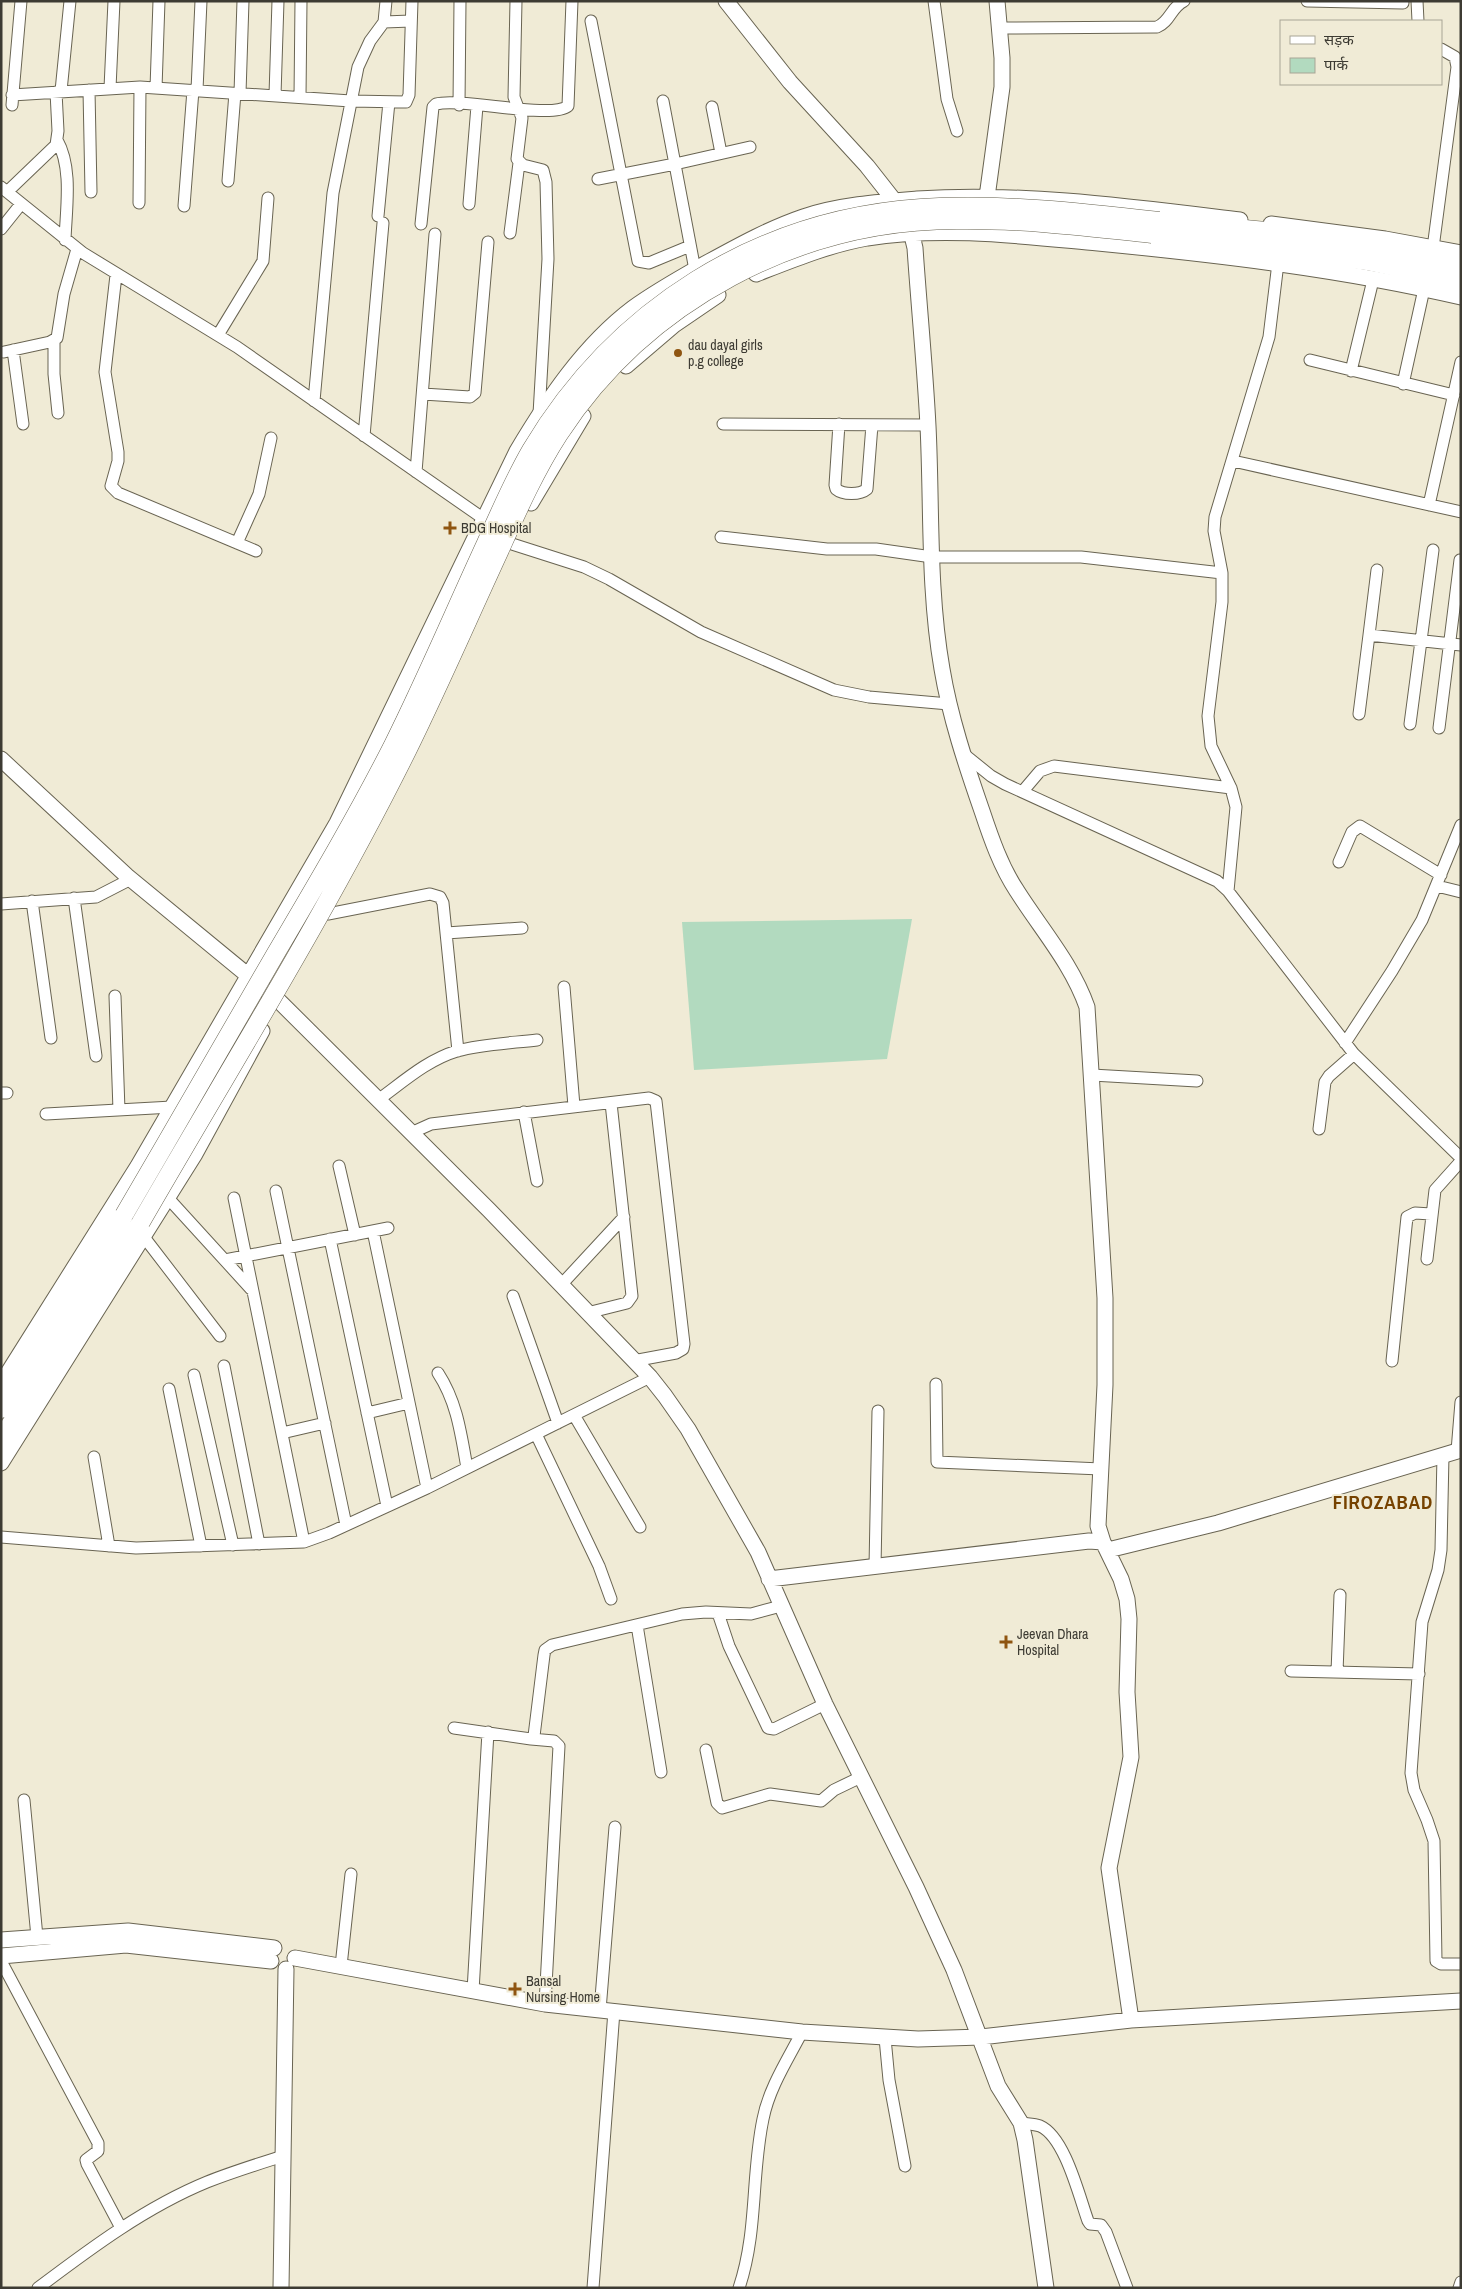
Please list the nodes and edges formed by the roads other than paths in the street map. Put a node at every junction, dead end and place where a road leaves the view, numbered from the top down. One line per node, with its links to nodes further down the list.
1 (21, 1): 33 (street)
2 (70, 1): 33 (street)
3 (114, 1): 29 (street)
4 (159, 1): 30 (street)
5 (201, 1): 32 (street)
6 (243, 1): 34 (street)
7 (278, 1): 35 (street)
8 (301, 1): 36 (street)
9 (386, 1): 25 (street)
10 (412, 1): 23 (street)
11 (460, 1): 40 (street)
12 (516, 1): 43 (street)
13 (572, 1): 43 (street)
14 (726, 1): 57 (main road)
15 (934, 1): 44 (street)
16 (997, 1): 26 (main road)
17 (1306, 1): 19 (street)
18 (1417, 1): 22 (street)
19 (1380, 2): 20 (street)
20 (1403, 2)
21 (1178, 3): 26 (street)
22 (1418, 20)
23 (411, 21): 25 (street); 39 (street)
24 (591, 21): 50 (street)
25 (384, 22): 37 (street)
26 (999, 28): 55 (main road)
27 (1442, 50): 71 (street)
28 (140, 87): 29 (street); 30 (street); 58 (street)
29 (110, 88): 31 (street)
30 (156, 88): 32 (street)
31 (89, 90): 33 (street); 54 (street)
32 (195, 90): 34 (street); 61 (street)
33 (58, 91): 45 (street)
34 (237, 93): 35 (street); 52 (street)
35 (276, 95): 36 (street)
36 (300, 97): 37 (street)
37 (351, 101): 39 (street); 90 (street)
38 (663, 101): 49 (street)
39 (389, 102): 98 (street)
40 (459, 105): 41 (street); 62 (street)
41 (477, 106): 43 (street); 60 (street)
42 (712, 107): 47 (street)
43 (519, 109): 48 (street)
44 (957, 132)
45 (57, 140): 53 (street); 68 (street)
46 (750, 147): 47 (street)
47 (721, 154): 49 (street)
48 (518, 163): 65 (street); 92 (street)
49 (675, 164): 50 (street); 70 (street)
50 (622, 174): 51 (street); 70 (street)
51 (598, 179)
52 (228, 181)
53 (4, 190): 59 (street)
54 (91, 192)
55 (987, 197): 57 (main road); 71 (main road)
56 (268, 198): 82 (street)
57 (893, 200): 67 (main road); 76 (main road)
58 (139, 203)
59 (21, 204): 64 (street); 68 (street)
60 (469, 204)
61 (184, 206)
62 (421, 224)
63 (1155, 228): 75 (main road); 79 (main road); 167 (main road, bridge); 191 (main road, bridge)
64 (1, 229)
65 (510, 232)
66 (435, 234): 88 (street)
67 (912, 234): 74 (main road); 97 (main road); 107 (main road)
68 (65, 240): 72 (street)
69 (488, 242): 88 (street)
70 (690, 246): 76 (street)
71 (1433, 248): 73 (main road)
72 (77, 249): 77 (street); 83 (street)
73 (1461, 253)
74 (1278, 263): 78 (main road); 100 (street)
75 (1461, 267)
76 (695, 270): 92 (main road)
77 (116, 275): 82 (street); 106 (street)
78 (1373, 280): 80 (main road); 86 (street)
79 (1461, 281)
80 (1424, 289): 81 (main road); 87 (street)
81 (1461, 297)
82 (218, 335): 90 (street)
83 (54, 341): 91 (street); 93 (street)
84 (1310, 360): 86 (street)
85 (1461, 362): 89 (street)
86 (1351, 371): 87 (street)
87 (1403, 384): 89 (street)
88 (423, 394): 101 (street)
89 (1454, 396): 102 (street)
90 (314, 401): 98 (street)
91 (58, 413)
92 (539, 414): 104 (main road)
93 (23, 424)
94 (723, 424): 95 (street)
95 (839, 424): 96 (street); 96 (street)
96 (872, 425): 97 (street)
97 (928, 425): 110 (main road)
98 (364, 436): 101 (street)
99 (271, 438): 106 (street)
100 (1233, 461): 102 (street); 113 (street)
101 (416, 472): 104 (street)
102 (1429, 505): 103 (street)
103 (1461, 512)
104 (484, 519): 137 (main road)
105 (721, 537): 110 (street)
106 (237, 543): 109 (street)
107 (512, 544): 117 (street); 134 (main road)
108 (1433, 550): 115 (street)
109 (256, 551)
110 (932, 557): 113 (street); 117 (main road)
111 (1460, 560): 116 (street)
112 (1377, 570): 114 (street)
113 (1222, 573): 123 (street)
114 (1369, 635): 115 (street); 118 (street)
115 (1420, 640): 116 (street); 119 (street)
116 (1455, 645): 120 (street)
117 (950, 704): 121 (main road)
118 (1359, 714)
119 (1410, 724)
120 (1439, 728)
121 (965, 755): 124 (street); 147 (main road)
122 (1, 759): 127 (main road)
123 (1231, 788): 124 (street); 129 (street)
124 (1023, 791): 129 (street)
125 (1461, 825): 128 (street)
126 (1339, 862): 128 (street)
127 (132, 879): 131 (street); 137 (main road)
128 (1439, 881): 130 (street); 143 (street)
129 (1228, 891): 143 (street)
130 (1461, 892)
131 (74, 898): 132 (street); 146 (street)
132 (32, 901): 133 (street); 141 (street)
133 (1, 904)
134 (328, 914): 136 (street); 140 (main road)
135 (522, 928): 136 (street)
136 (446, 933): 144 (street)
137 (248, 976): 140 (main road); 152 (main road)
138 (564, 987): 151 (street)
139 (115, 996): 153 (street)
140 (279, 1001): 149 (main road); 162 (main road)
141 (51, 1038)
142 (537, 1040): 144 (street)
143 (1345, 1043): 145 (street)
144 (458, 1051): 149 (street)
145 (1354, 1054): 156 (street); 158 (street)
146 (96, 1056)
147 (1092, 1075): 148 (street); 204 (main road)
148 (1197, 1082)
149 (378, 1100): 157 (main road)
150 (611, 1103): 151 (street); 165 (street); 180 (street)
151 (574, 1106): 154 (street)
152 (172, 1107): 153 (street); 186 (main road)
153 (119, 1110): 155 (street)
154 (524, 1112): 157 (street); 160 (street)
155 (46, 1114)
156 (1319, 1130)
157 (411, 1133): 175 (main road)
158 (1461, 1160): 164 (street)
159 (339, 1166): 169 (street)
160 (537, 1181)
161 (276, 1191): 171 (street)
162 (168, 1198): 167 (main road); 174 (street)
163 (234, 1198): 172 (street)
164 (1431, 1214): 173 (street); 181 (street)
165 (624, 1217): 175 (street); 178 (street)
166 (388, 1228): 168 (street)
167 (142, 1230): 179 (street); 199 (main road); 202 (main road)
168 (373, 1231): 169 (street); 190 (street)
169 (355, 1234): 170 (street)
170 (330, 1240): 171 (street); 193 (street)
171 (288, 1248): 172 (street); 195 (street)
172 (244, 1257): 174 (street); 176 (street)
173 (1427, 1258)
174 (225, 1260): 176 (street)
175 (560, 1285): 178 (main road)
176 (251, 1290): 197 (street)
177 (513, 1296): 196 (street)
178 (587, 1312): 180 (main road)
179 (220, 1336)
180 (633, 1361): 185 (main road)
181 (1392, 1361)
182 (224, 1366): 211 (street)
183 (438, 1373): 203 (street)
184 (194, 1374): 212 (street)
185 (650, 1377): 194 (street); 217 (main road)
186 (1, 1384)
187 (936, 1384): 204 (street)
188 (169, 1389): 214 (street)
189 (1461, 1402): 200 (street)
190 (409, 1403): 193 (street); 205 (street)
191 (1, 1409)
192 (878, 1411): 216 (street)
193 (367, 1413): 206 (street)
194 (574, 1415): 196 (street); 208 (street)
195 (325, 1423): 197 (street); 207 (street)
196 (558, 1423): 198 (street)
197 (282, 1434): 210 (street)
198 (536, 1434): 203 (street); 219 (street)
199 (1, 1439)
200 (1454, 1452): 215 (main road); 225 (street)
201 (94, 1457): 213 (street)
202 (1, 1463)
203 (467, 1468): 205 (street)
204 (1101, 1469): 215 (main road)
205 (427, 1488): 206 (street)
206 (388, 1506): 207 (street)
207 (346, 1525): 210 (street)
208 (640, 1528)
209 (1, 1537): 213 (street)
210 (304, 1542): 211 (street)
211 (259, 1544): 212 (street)
212 (233, 1545): 214 (street)
213 (110, 1546): 214 (street)
214 (201, 1546)
215 (1106, 1546): 216 (main road); 248 (main road)
216 (875, 1567): 217 (main road)
217 (769, 1580): 220 (main road)
218 (1340, 1595): 224 (street)
219 (611, 1599)
220 (781, 1606): 221 (street); 226 (main road)
221 (718, 1612): 222 (street); 226 (street)
222 (637, 1625): 229 (street); 231 (street)
223 (1291, 1671): 224 (street)
224 (1337, 1672): 225 (street)
225 (1418, 1674): 242 (street)
226 (825, 1704): 232 (main road)
227 (454, 1728): 228 (street)
228 (488, 1732): 229 (street); 244 (street)
229 (530, 1739): 246 (street)
230 (706, 1750): 232 (street)
231 (661, 1772)
232 (861, 1777): 250 (main road)
233 (24, 1800): 236 (street)
234 (615, 1827): 247 (street)
235 (351, 1874): 243 (street)
236 (37, 1937): 237 (main road); 238 (main road)
237 (1, 1940)
238 (273, 1955): 239 (main road); 241 (main road); 241 (main road)
239 (1, 1956)
240 (1, 1961): 255 (street)
241 (290, 1964): 243 (main road); 253 (main road)
242 (1461, 1964)
243 (341, 1966): 244 (main road)
244 (473, 1991): 246 (main road)
245 (1461, 2001): 248 (main road)
246 (545, 2004): 247 (main road)
247 (607, 2011): 249 (main road); 259 (street)
248 (1132, 2020): 250 (main road)
249 (802, 2032): 251 (main road); 260 (street)
250 (981, 2037): 251 (main road); 252 (main road)
251 (885, 2038): 254 (street)
252 (1021, 2123): 261 (main road); 262 (street)
253 (283, 2156): 255 (street); 258 (main road)
254 (905, 2166)
255 (121, 2228): 257 (street)
256 (1461, 2282): 263 (street)
257 (38, 2288)
258 (281, 2288)
259 (593, 2288)
260 (739, 2288)
261 (1046, 2288)
262 (1127, 2288)
263 (1459, 2288)

